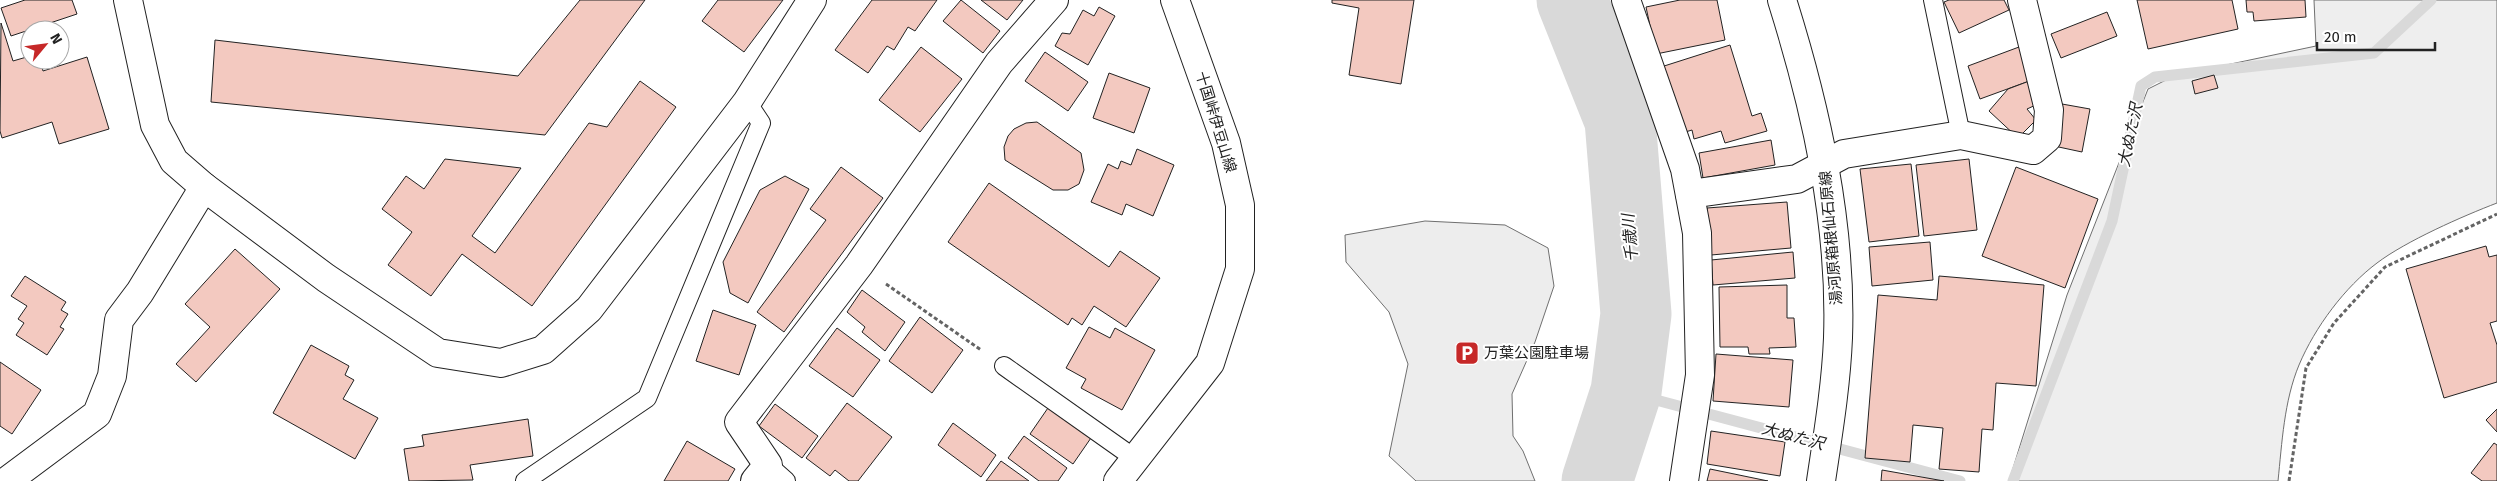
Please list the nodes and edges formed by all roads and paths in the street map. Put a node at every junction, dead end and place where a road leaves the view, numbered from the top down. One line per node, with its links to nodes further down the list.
1 (128, 0): 12 (street)
2 (812, 0): 9 (street)
3 (1054, 0): 15 (street)
4 (1176, 0): 17 (street, 十国峠伊豆山線)
5 (1626, 0): 13 (street)
6 (1782, 0): 11 (street, 湯河原箱根仙石原線)
7 (1932, 0): 10 (lane)
8 (2022, 0): 10 (street)
9 (746, 102): 12 (street); 20 (lane)
10 (1961, 135): 11 (street)
11 (1824, 166): 13 (street); 23 (street, 湯河原箱根仙石原線)
12 (204, 187): 19 (street)
13 (1690, 194): 22 (street)
14 (2497, 214): 24 (path)
15 (859, 264): 16 (path); 18 (street)
16 (1004, 366): 17 (lane)
17 (1137, 460): 21 (street, 十国峠伊豆山線)
18 (770, 476)
19 (7, 481)
20 (525, 481)
21 (1118, 481)
22 (1684, 481)
23 (1821, 481)
24 (2289, 481)

